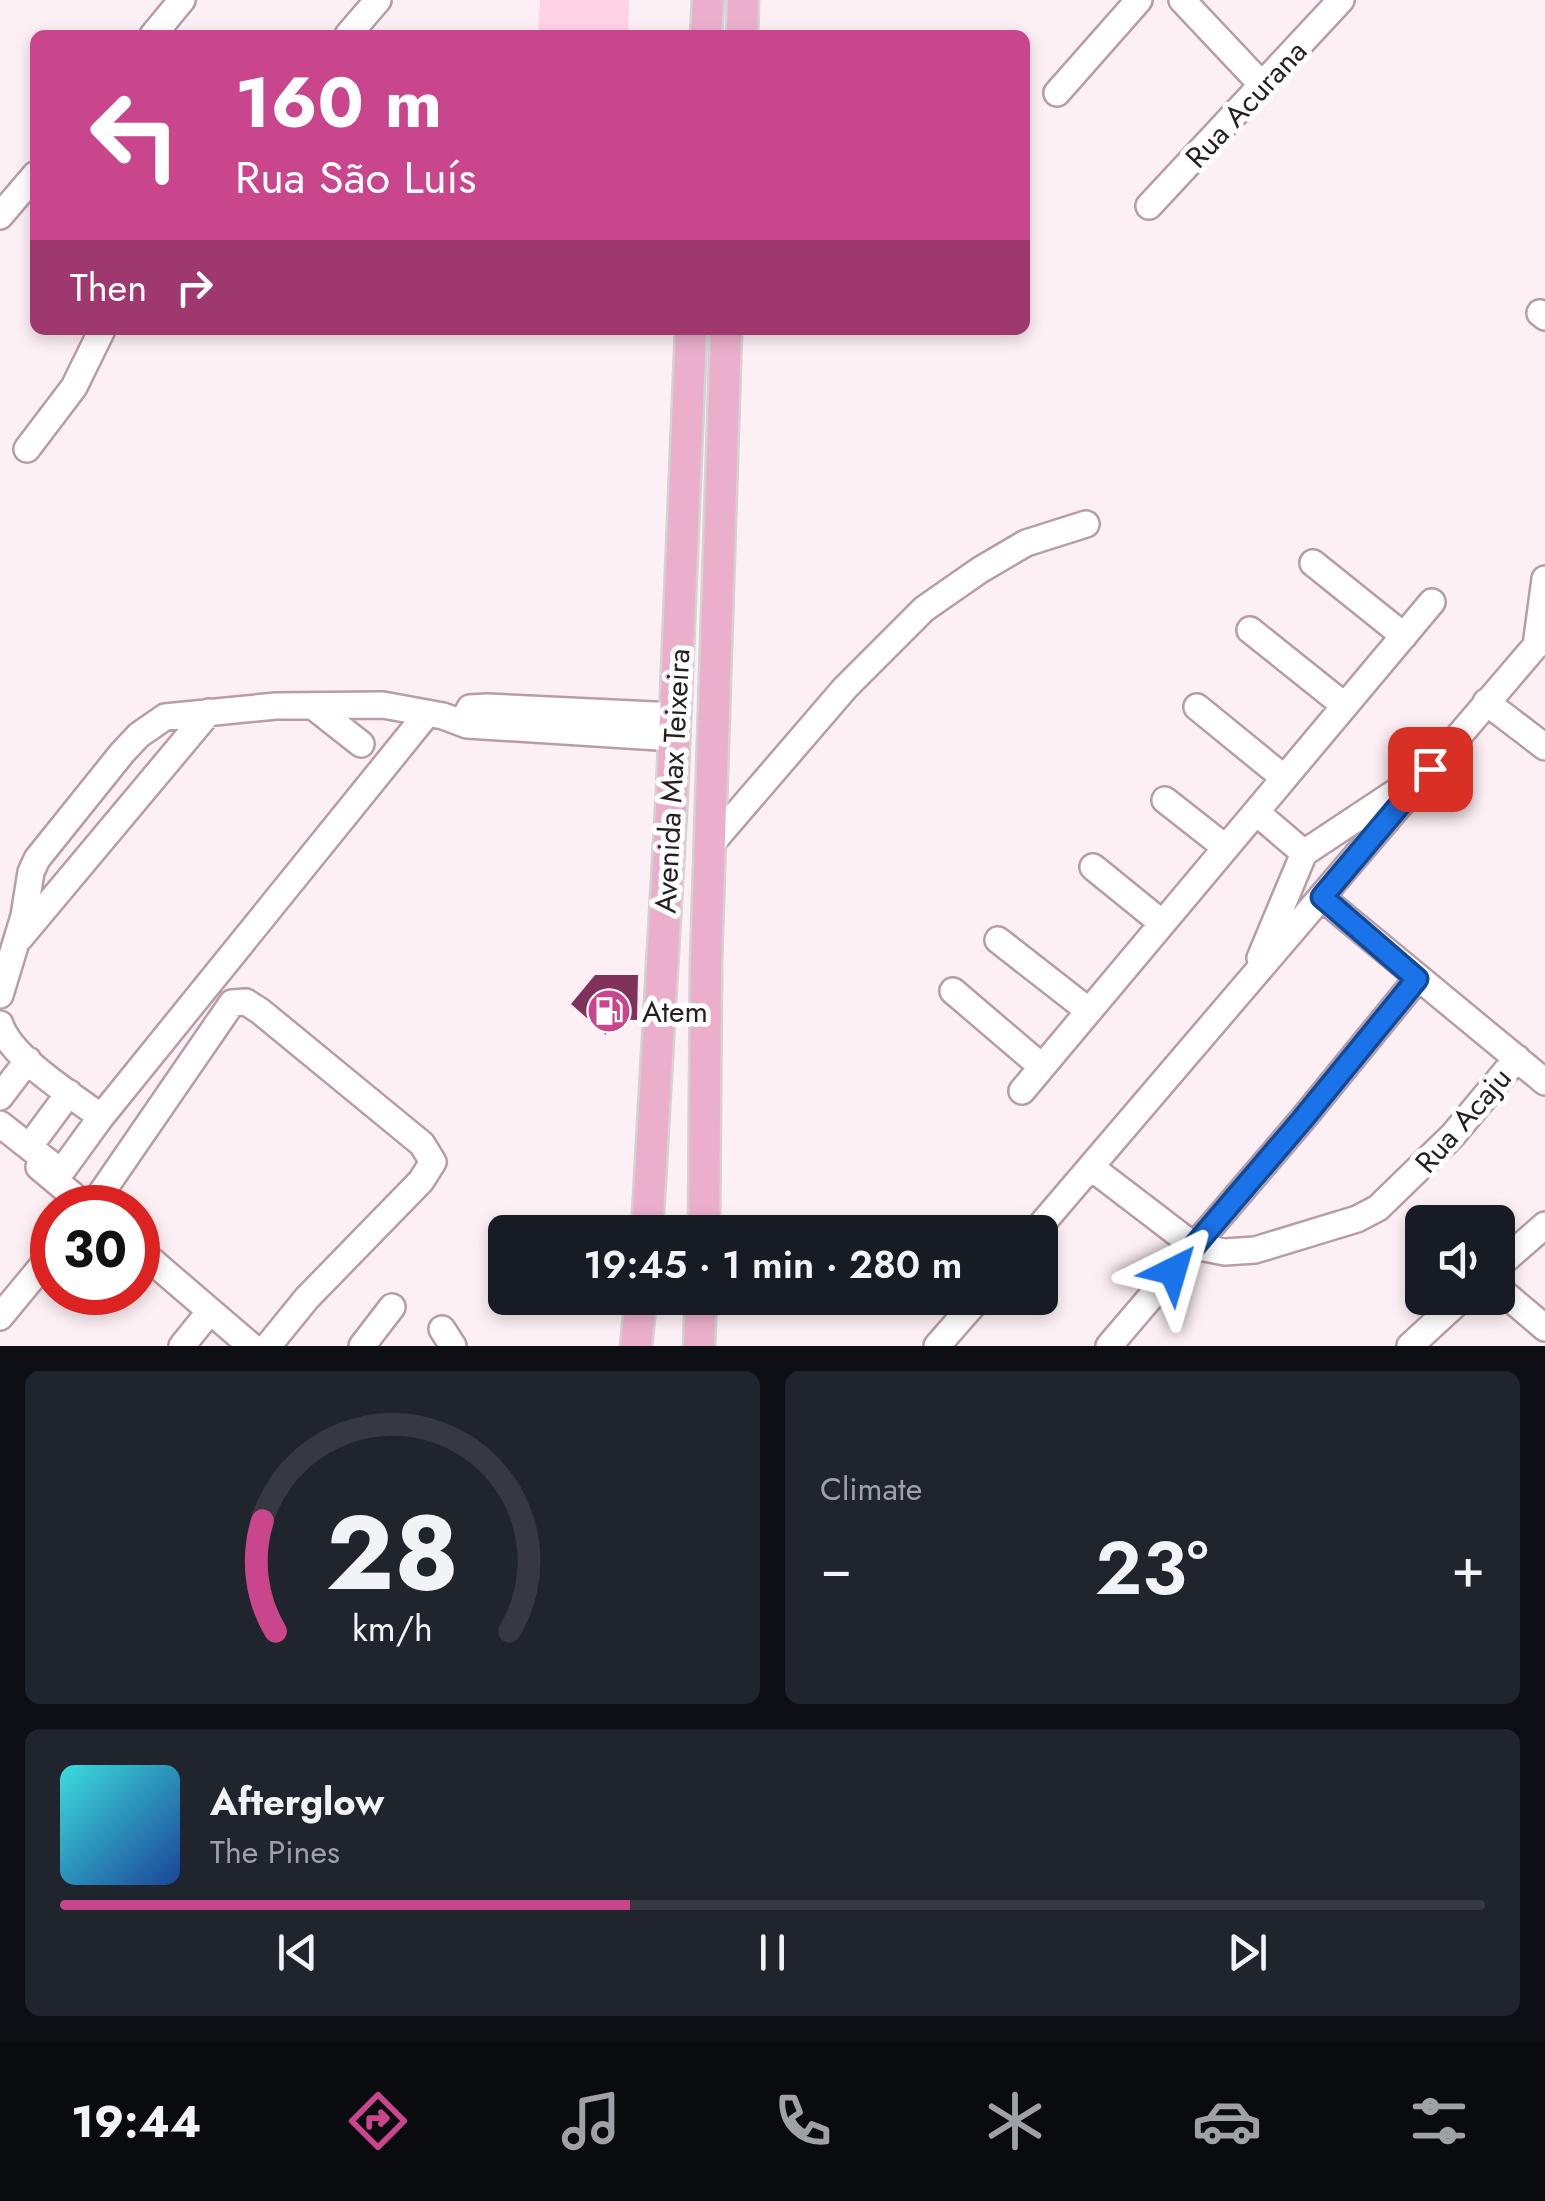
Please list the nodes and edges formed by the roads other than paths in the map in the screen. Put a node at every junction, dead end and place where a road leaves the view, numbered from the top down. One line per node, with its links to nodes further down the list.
1 (182, 0): 8 (street)
2 (378, 0): 9 (street)
3 (708, 0): 10 (main road)
4 (744, 0): 11 (main road)
5 (1139, 0): 13 (street)
6 (1182, 0): 12 (street)
7 (1341, 0): 12 (street, Rua Acurana)
8 (156, 30)
9 (352, 30)
10 (706, 30)
11 (742, 30)
12 (1263, 86): 15 (street, Rua Acurana)
13 (1058, 93)
14 (30, 181): 16 (street)
15 (1149, 206)
16 (0, 216)
17 (100, 335): 20 (street)
18 (691, 335): 34 (main road, Avenida Max Teixeira)
19 (726, 335): 41 (main road, Avenida Max Teixeira)
20 (26, 449)
21 (1086, 524): 41 (street)
22 (1313, 563): 26 (street)
23 (1545, 579): 27 (street)
24 (1432, 602): 26 (street)
25 (1250, 630): 29 (street)
26 (1404, 636): 29 (street)
27 (1540, 641): 28 (street)
28 (1486, 702): 36 (street); 37 (street)
29 (1344, 706): 38 (street)
30 (314, 707): 32 (street); 33 (street); 35 (street)
31 (1197, 707): 38 (street)
32 (209, 712): 48 (street); 48 (street)
33 (452, 716): 34 (street); 62 (street)
34 (675, 727): 69 (main road, Avenida Max Teixeira)
35 (361, 744)
36 (1545, 747)
37 (1430, 769): 43 (street); 45 (street)
38 (1284, 778): 40 (street)
39 (1165, 800): 42 (street)
40 (1256, 812): 42 (street); 43 (street)
41 (710, 846): 70 (main road, Avenida Max Teixeira)
42 (1226, 848): 46 (street)
43 (1304, 852): 50 (street)
44 (1093, 867): 46 (street)
45 (1322, 897): 49 (street); 50 (street)
46 (1162, 923): 53 (street)
47 (998, 940): 53 (street)
48 (17, 942): 52 (street)
49 (1417, 979): 55 (street); 73 (street)
50 (1251, 980): 66 (street)
51 (954, 992): 57 (street)
52 (0, 996)
53 (1089, 1011): 57 (street)
54 (0, 1024): 56 (street)
55 (1518, 1058): 58 (street); 73 (street, Rua Acaju)
56 (28, 1060): 60 (street); 61 (street)
57 (1042, 1067): 59 (street)
58 (1545, 1082)
59 (1022, 1091)
60 (69, 1093): 62 (street); 65 (street)
61 (0, 1097)
62 (100, 1117): 65 (street)
63 (0, 1124): 65 (street)
64 (0, 1136): 67 (street)
65 (28, 1147)
66 (1092, 1168): 71 (street); 73 (street)
67 (61, 1185)
68 (105, 1185): 88 (street)
69 (648, 1215)
70 (704, 1215)
71 (1050, 1215)
72 (1545, 1225): 74 (street)
73 (1194, 1246): 93 (street)
74 (1515, 1251)
75 (160, 1268): 79 (street)
76 (30, 1280): 84 (street)
77 (1515, 1302): 85 (street)
78 (392, 1307): 89 (street)
79 (210, 1311): 86 (street); 87 (street)
80 (639, 1315): 90 (main road)
81 (700, 1315): 91 (main road)
82 (964, 1315): 92 (street)
83 (1444, 1315): 94 (street)
84 (0, 1316)
85 (1545, 1328)
86 (182, 1346)
87 (251, 1346)
88 (268, 1346)
89 (362, 1346)
90 (636, 1346)
91 (699, 1346)
92 (937, 1346)
93 (1110, 1346)
94 (1410, 1346)

